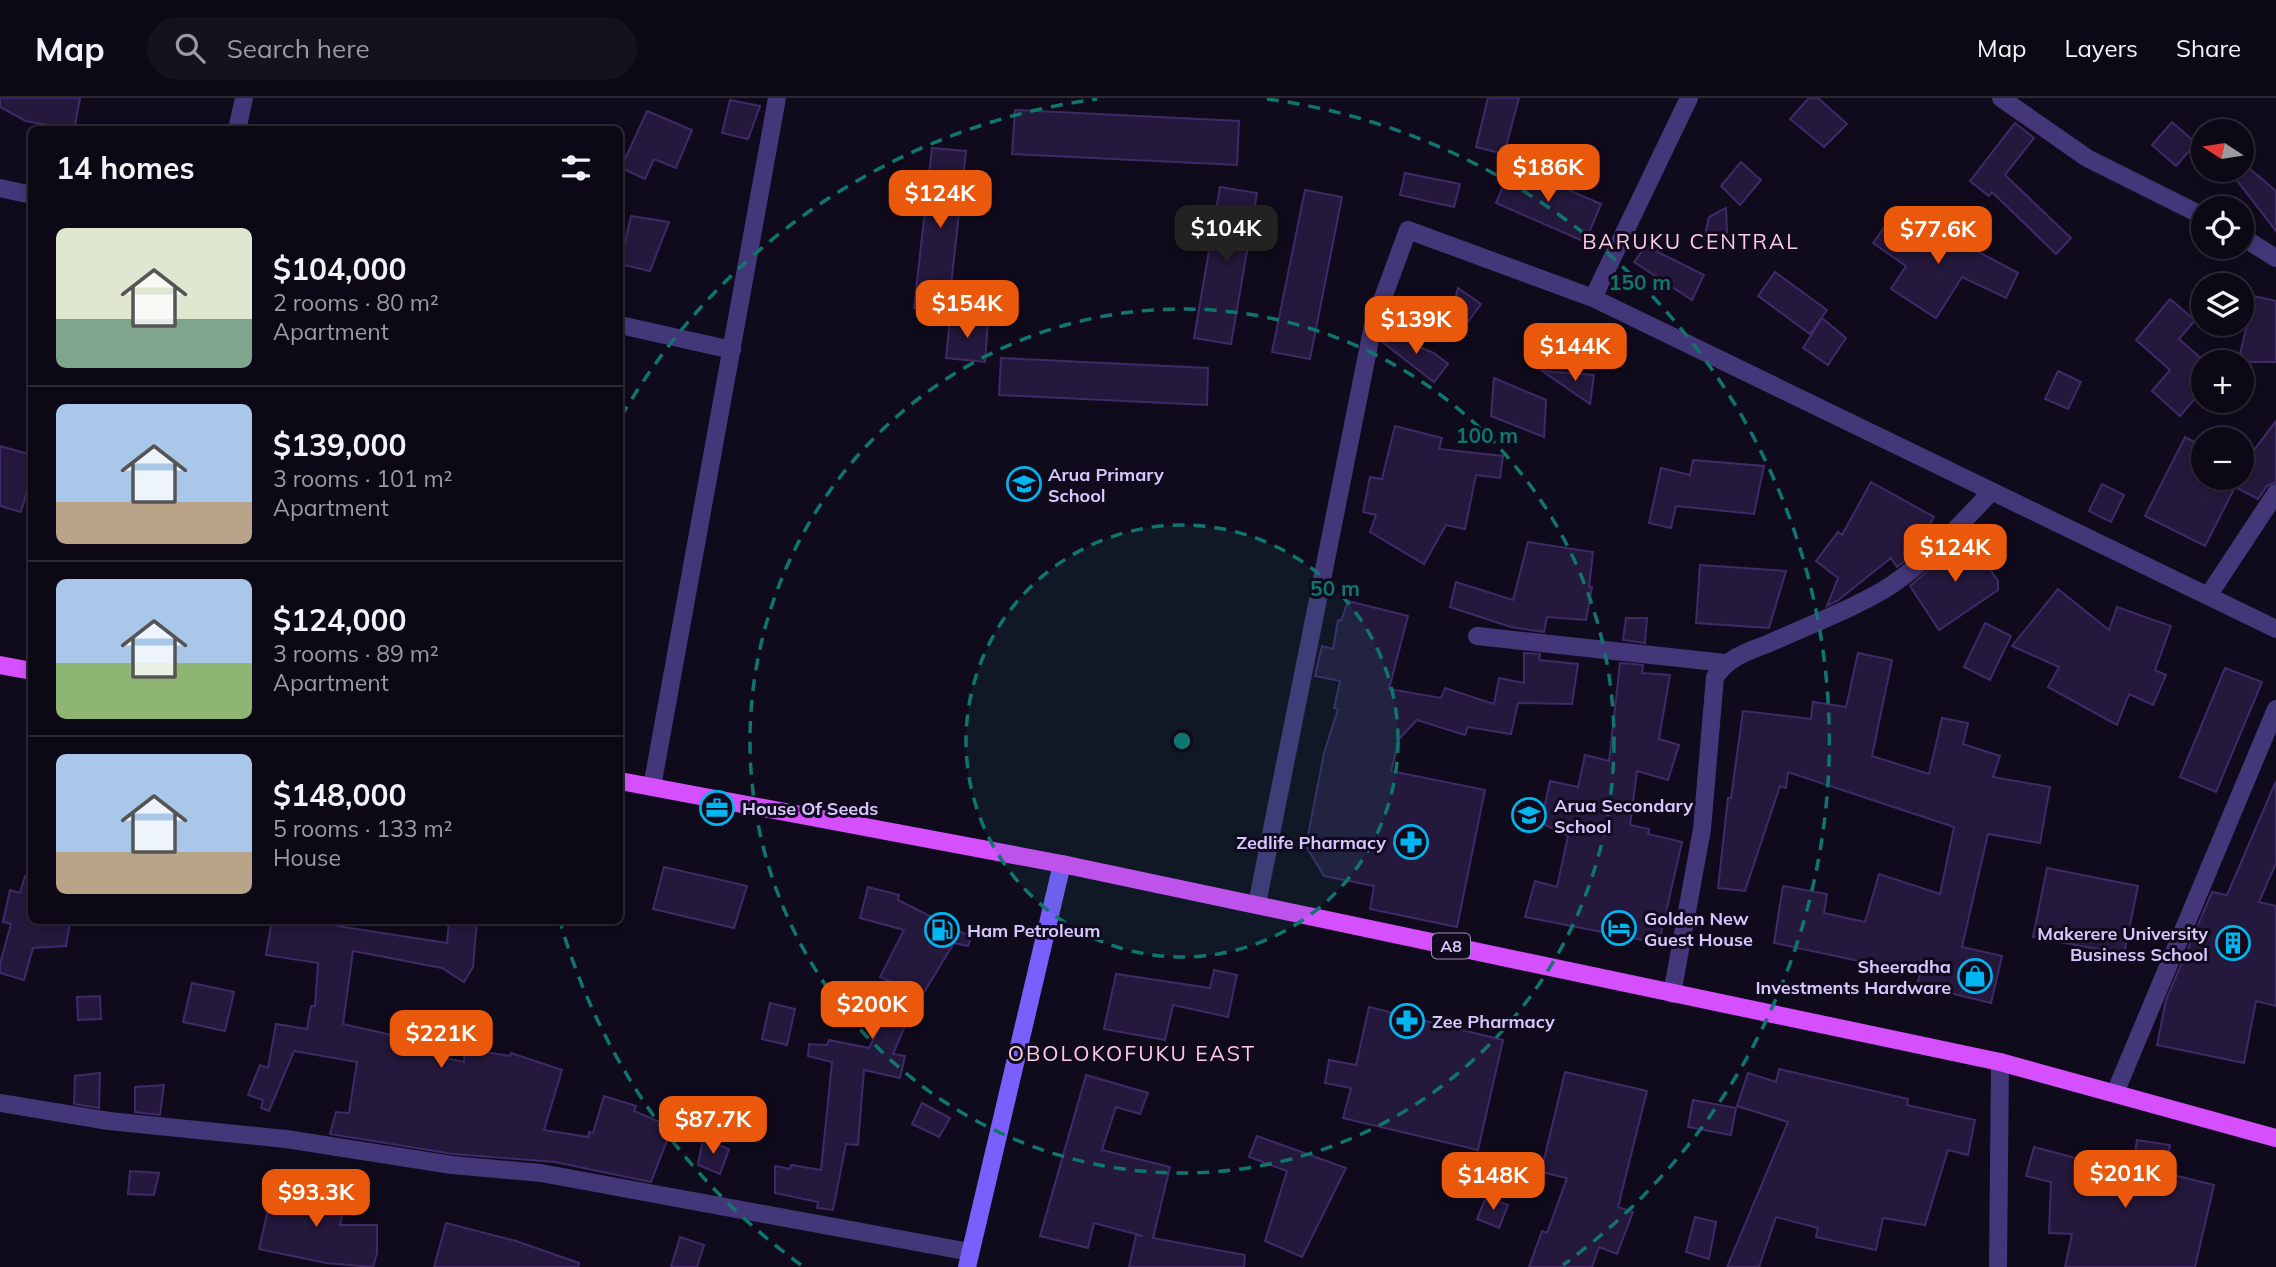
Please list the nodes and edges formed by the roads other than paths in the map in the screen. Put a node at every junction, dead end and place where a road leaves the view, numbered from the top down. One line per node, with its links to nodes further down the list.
1 (244, 98): 5 (street)
2 (777, 98): 13 (street)
3 (1689, 98): 11 (street)
4 (2001, 98): 8 (street)
5 (238, 126)
6 (0, 188): 7 (street)
7 (28, 194)
8 (2191, 210)
9 (2254, 244): 10 (street)
10 (2276, 258)
11 (1593, 299): 14 (street); 26 (street)
12 (623, 326): 13 (street)
13 (732, 350): 24 (street)
14 (1990, 493): 16 (street); 19 (street)
15 (2276, 493): 16 (street)
16 (2208, 596): 17 (street)
17 (2276, 629)
18 (1477, 636): 19 (street)
19 (1725, 663): 27 (street)
20 (0, 665): 21 (main road)
21 (28, 670)
22 (2276, 709): 29 (street)
23 (623, 782): 24 (main road, A8)
24 (652, 787): 25 (main road, A8)
25 (1062, 864): 26 (main road, A8); 32 (street)
26 (1257, 904): 27 (main road, A8)
27 (1672, 994): 28 (main road, A8)
28 (2000, 1062): 29 (main road, A8); 33 (street)
29 (2115, 1093): 31 (main road, A8)
30 (0, 1103): 32 (street)
31 (2276, 1138)
32 (968, 1260)
33 (1998, 1267)

